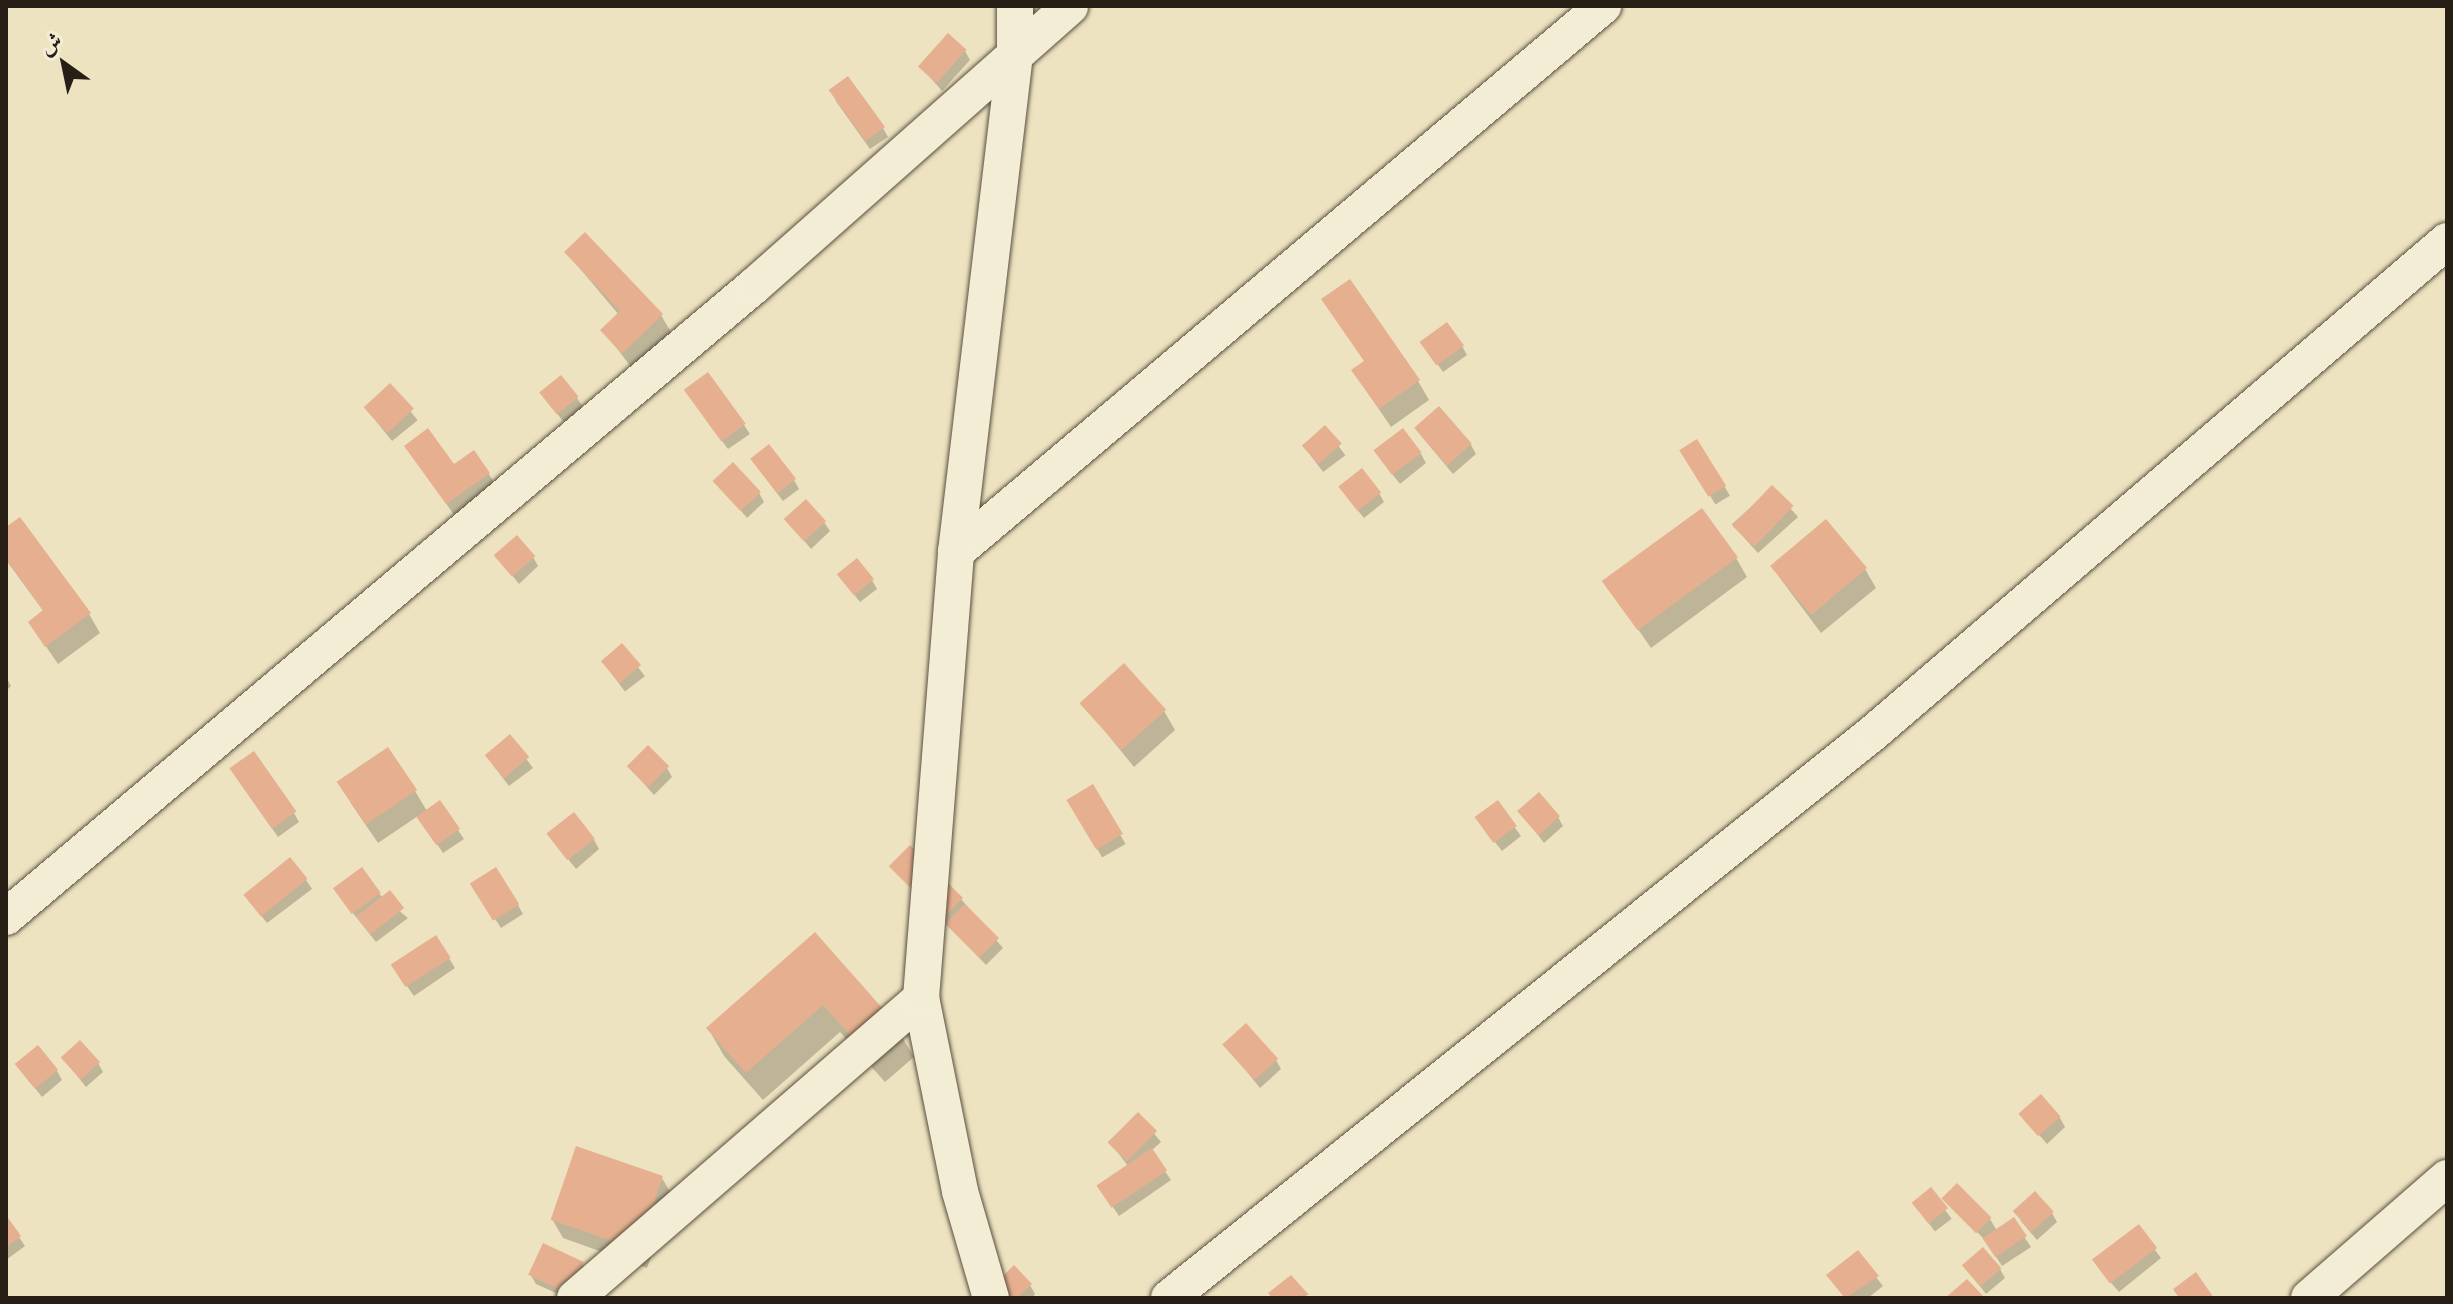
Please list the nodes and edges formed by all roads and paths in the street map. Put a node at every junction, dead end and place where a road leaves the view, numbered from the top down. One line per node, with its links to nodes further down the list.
1 (1015, 6): 4 (street)
2 (1070, 6): 4 (street)
3 (1603, 6): 6 (street)
4 (1015, 54): 6 (street); 7 (street)
5 (2447, 241): 12 (street)
6 (956, 552): 8 (street)
7 (6, 917)
8 (921, 998): 10 (street); 11 (street)
9 (2447, 1178): 13 (street)
10 (575, 1298)
11 (991, 1298)
12 (1169, 1298)
13 (2309, 1298)

